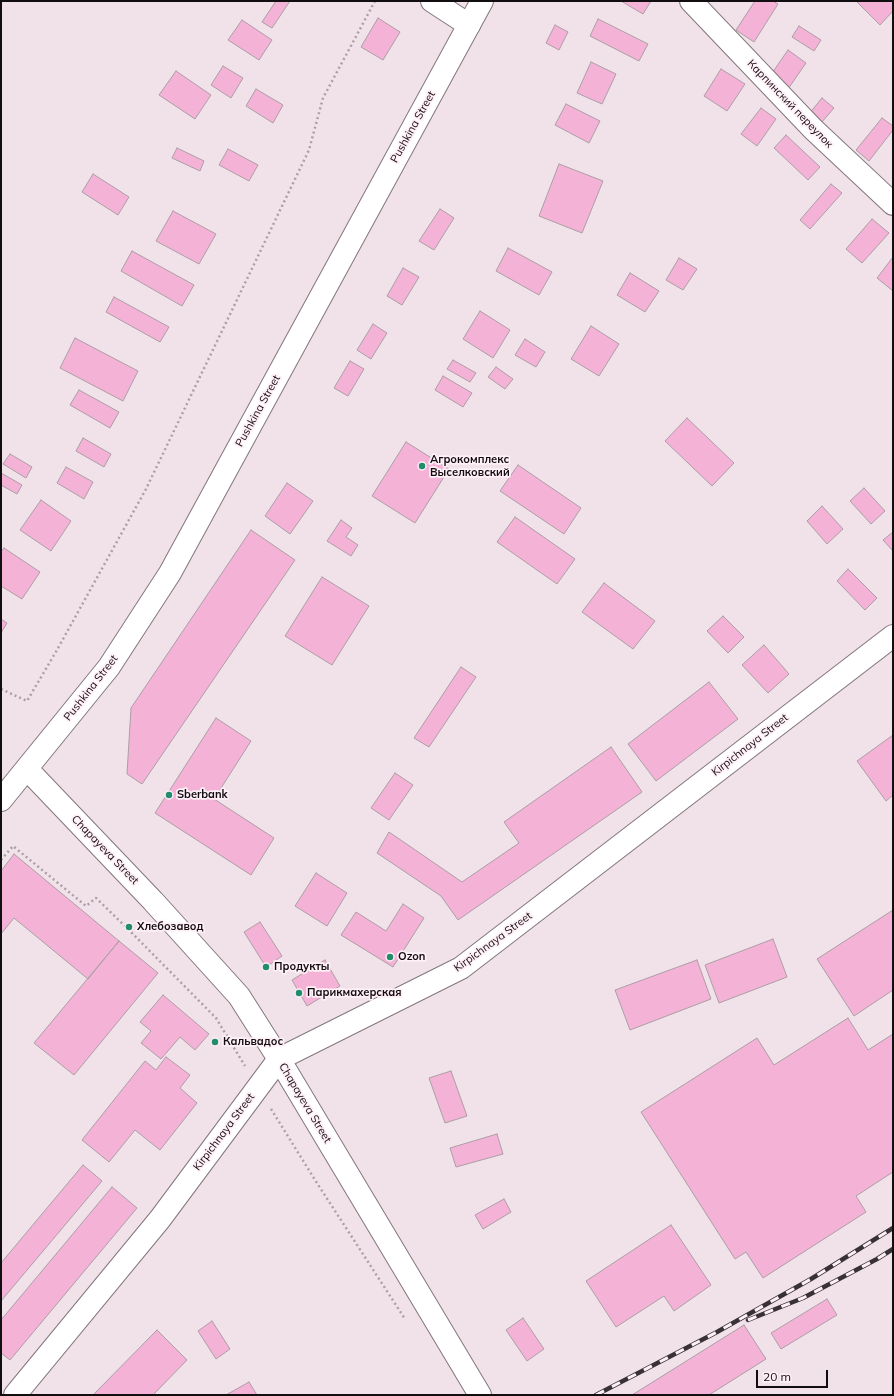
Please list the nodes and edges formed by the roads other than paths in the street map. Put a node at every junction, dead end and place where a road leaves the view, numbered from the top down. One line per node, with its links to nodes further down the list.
1 (432, 1): 4 (main road)
2 (482, 1): 4 (main road, Pushkina Street)
3 (690, 1): 5 (main road, Карпинский переулок)
4 (469, 25): 7 (main road, Pushkina Street)
5 (893, 204)
6 (893, 636): 9 (main road, Kirpichnaya Street)
7 (27, 769): 8 (main road, Pushkina Street); 9 (main road, Chapayeva Street)
8 (1, 800)
9 (279, 1059): 10 (main road, Kirpichnaya Street); 11 (main road, Chapayeva Street)
10 (15, 1395)
11 (480, 1395)

